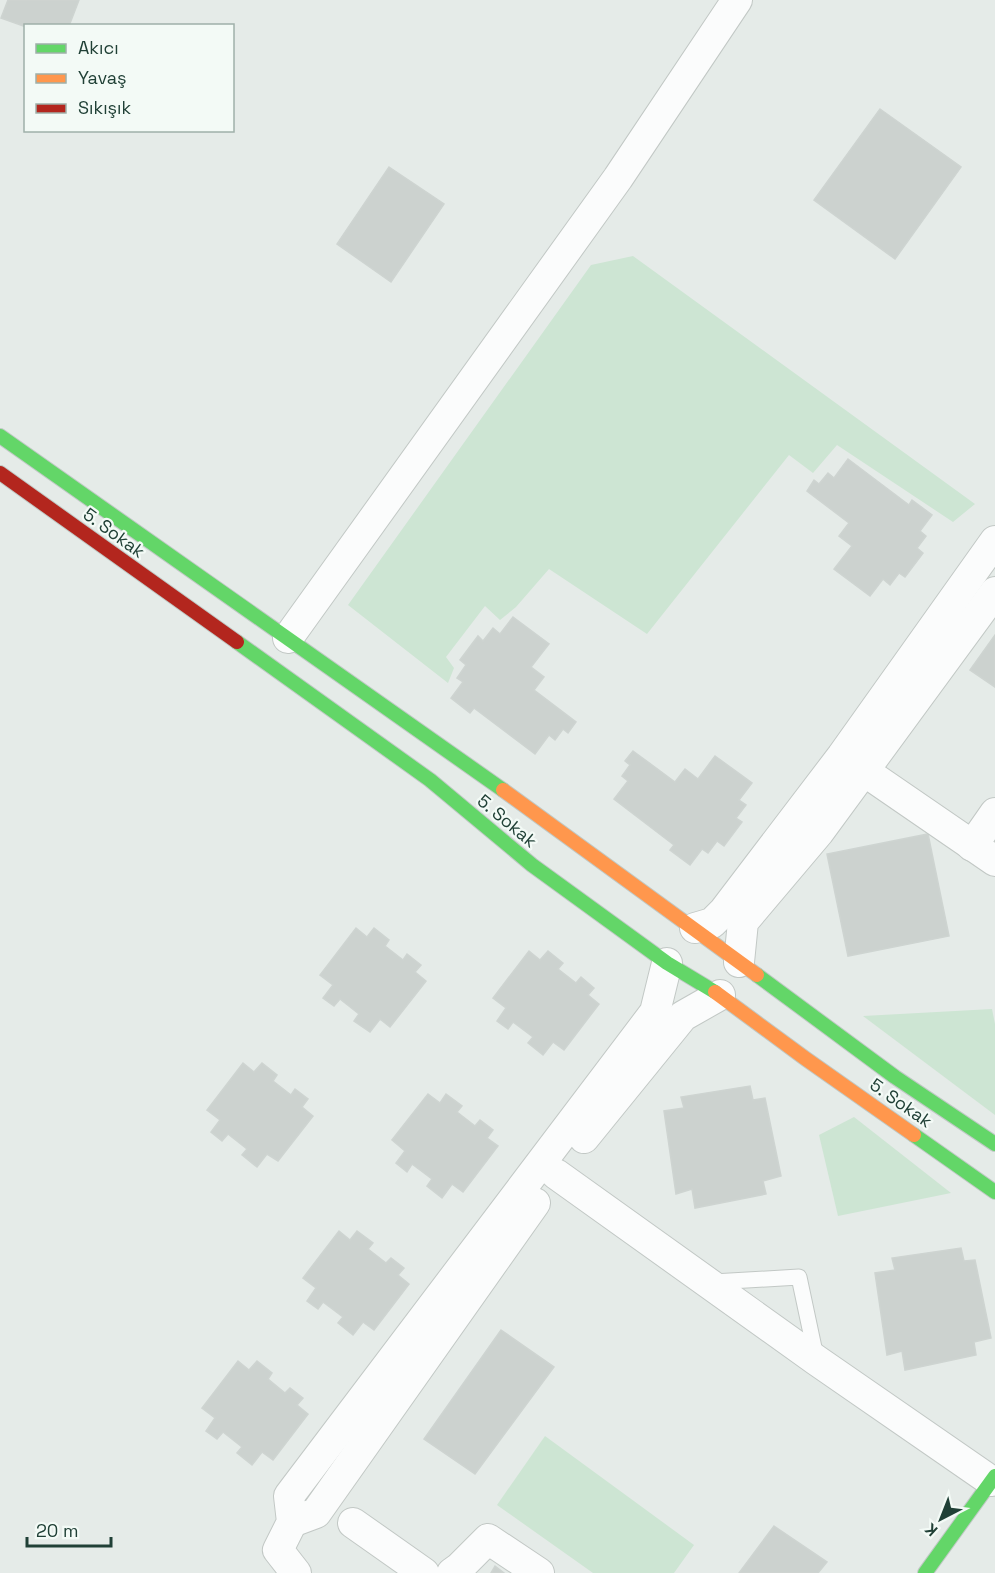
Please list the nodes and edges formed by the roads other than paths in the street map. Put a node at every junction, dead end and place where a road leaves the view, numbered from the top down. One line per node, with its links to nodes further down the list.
1 (737, 0): 6 (street)
2 (0, 436): 6 (street, 5. Sokak)
3 (0, 473): 12 (street, 5. Sokak)
4 (995, 541): 10 (street)
5 (995, 592): 7 (street)
6 (288, 638): 10 (street, 5. Sokak)
7 (864, 771): 9 (street); 11 (street)
8 (995, 813): 9 (street)
9 (983, 853)
10 (695, 928): 11 (street, 5. Sokak)
11 (739, 962): 14 (street, 5. Sokak)
12 (667, 963): 13 (street, 5. Sokak); 20 (street)
13 (720, 995): 15 (street); 16 (street, 5. Sokak)
14 (995, 1144)
15 (556, 1174): 17 (street); 20 (street)
16 (995, 1192)
17 (707, 1283): 18 (street); 18 (lane)
18 (816, 1360): 19 (street)
19 (993, 1479): 26 (street)
20 (292, 1522): 22 (street)
21 (353, 1523): 23 (street)
22 (296, 1573)
23 (424, 1573)
24 (452, 1573): 25 (street)
25 (539, 1573)
26 (925, 1573)

